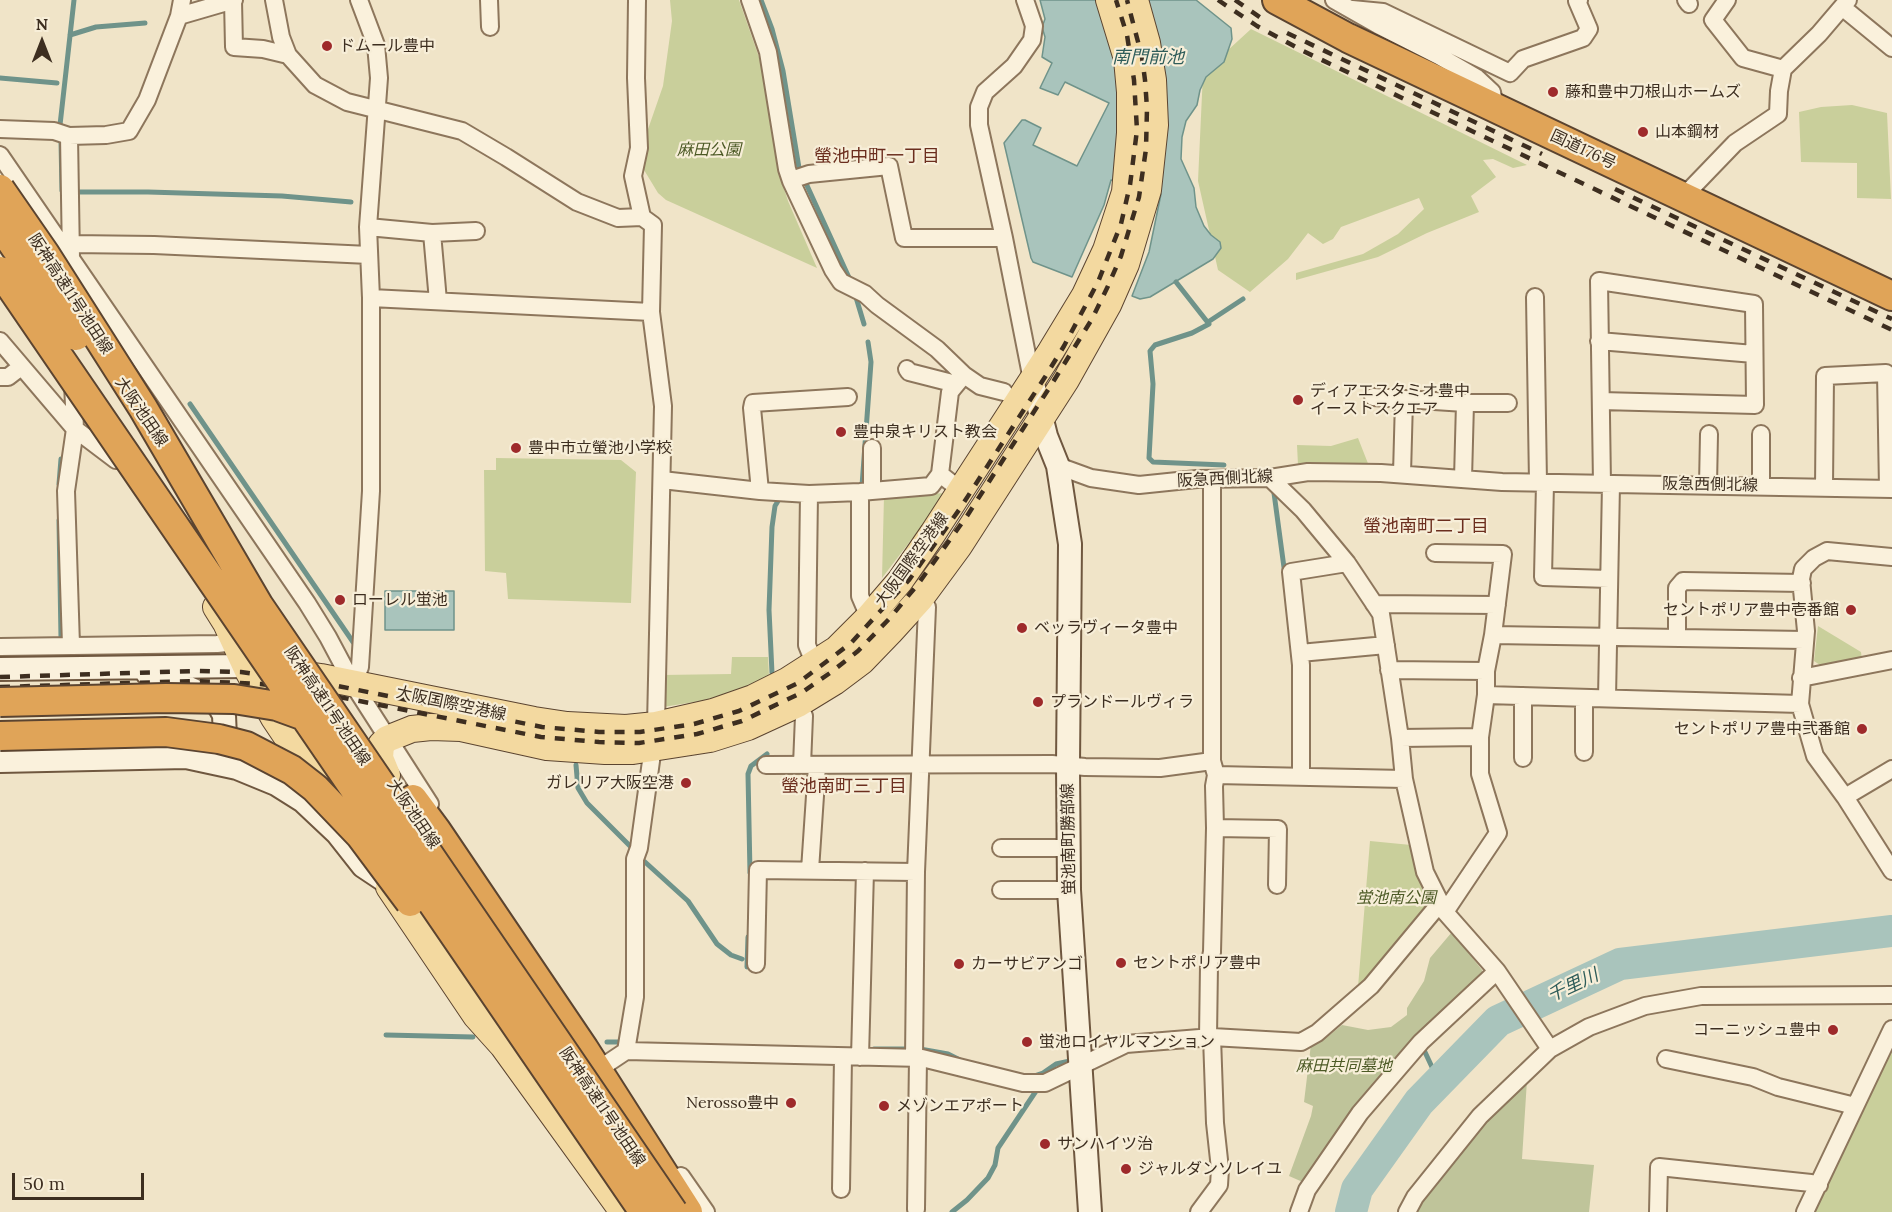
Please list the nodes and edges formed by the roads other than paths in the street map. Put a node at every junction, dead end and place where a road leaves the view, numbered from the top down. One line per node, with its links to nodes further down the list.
1 (233, 0): 15 (street); 19 (street)
2 (274, 0): 19 (street)
3 (359, 0): 21 (street)
4 (489, 0): 17 (street)
5 (637, 0): 31 (street)
6 (750, 0): 26 (street)
7 (1025, 0): 36 (street)
8 (1109, 0): 27 (main road, 大阪国際空港線)
9 (1135, 0): 27 (main road, 大阪国際空港線)
10 (1277, 0): 22 (highway, 国道176号)
11 (1334, 0): 16 (street)
12 (1579, 0): 16 (street)
13 (1727, 0): 20 (street)
14 (1845, 3): 18 (street); 20 (street)
15 (181, 8): 24 (street)
16 (1352, 9): 22 (street)
17 (490, 27)
18 (1892, 48)
19 (288, 55): 21 (street)
20 (1783, 69): 29 (street)
21 (378, 108): 31 (street); 33 (street)
22 (1495, 109): 29 (highway, 国道176号)
23 (0, 129): 24 (street)
24 (69, 136): 37 (street)
25 (0, 155): 37 (street)
26 (799, 177): 36 (street); 53 (street)
27 (1137, 187): 54 (main road, 大阪国際空港線); 63 (main road, 大阪国際空港線)
28 (0, 189): 96 (highway, 阪神高速11号池田線, bridge)
29 (1683, 197): 41 (highway, 国道176号)
30 (0, 206): 45 (main road, 大阪池田線)
31 (642, 218): 46 (street)
32 (0, 225): 96 (highway, bridge)
33 (368, 227): 35 (street); 38 (street)
34 (476, 231): 35 (street)
35 (432, 233): 44 (street)
36 (1004, 238): 54 (street)
37 (71, 250): 38 (street); 45 (street); 116 (street)
38 (369, 255): 43 (street)
39 (0, 271): 171 (highway, 阪神高速11号池田線, bridge)
40 (0, 293): 58 (main road)
41 (1892, 296)
42 (1535, 297): 76 (street)
43 (371, 298): 44 (street); 116 (street)
44 (438, 301): 46 (street)
45 (70, 308): 58 (street); 116 (main road, 大阪池田線)
46 (651, 312): 75 (street)
47 (0, 341): 50 (street)
48 (1599, 341): 49 (street); 49 (street); 60 (street)
49 (1754, 354): 60 (street)
50 (21, 367): 52 (street); 64 (street)
51 (907, 369): 53 (street)
52 (0, 377)
53 (960, 380): 55 (street); 70 (street)
54 (1032, 380): 63 (street); 79 (main road, 大阪国際空港線)
55 (1004, 392)
56 (848, 397): 83 (street)
57 (1373, 397): 59 (street)
58 (74, 400): 64 (street); 68 (main road)
59 (1404, 400): 61 (street); 71 (street)
60 (1601, 401): 77 (street)
61 (1465, 403): 62 (street); 74 (street)
62 (1508, 403)
63 (1041, 419): 69 (street); 87 (main road, 大阪国際空港線)
64 (75, 429): 68 (street); 103 (street)
65 (1709, 434): 78 (street)
66 (1761, 434): 80 (street)
67 (872, 448): 84 (street)
68 (116, 460): 102 (main road)
69 (1058, 466): 72 (street, 阪急西側北線); 138 (street, 蛍池南町勝部線)
70 (940, 474): 79 (street); 84 (street)
71 (1402, 474): 73 (street, 阪急西側北線); 74 (street, 阪急西側北線)
72 (1212, 478): 73 (street, 阪急西側北線); 139 (street)
73 (1270, 478): 90 (street)
74 (1463, 479): 76 (street, 阪急西側北線)
75 (662, 480): 83 (street); 125 (street)
76 (1541, 483): 77 (street, 阪急西側北線); 91 (street)
77 (1607, 484): 78 (street, 阪急西側北線); 91 (street)
78 (1708, 485): 80 (street, 阪急西側北線)
79 (963, 486): 86 (main road, 大阪国際空港線)
80 (1761, 486): 81 (street, 阪急西側北線)
81 (1824, 488): 82 (street, 阪急西側北線); 82 (street)
82 (1890, 489)
83 (760, 491): 85 (street)
84 (866, 492): 85 (street); 97 (street)
85 (809, 494): 109 (street)
86 (933, 533): 87 (street); 97 (main road, 大阪国際空港線)
87 (959, 546): 93 (main road, 大阪国際空港線)
88 (1434, 553): 95 (street)
89 (1892, 557): 92 (street)
90 (1347, 563): 94 (street); 106 (street)
91 (1609, 579): 99 (street)
92 (1802, 583): 100 (street); 101 (street)
93 (920, 599): 122 (main road, 大阪国際空港線); 137 (street)
94 (1374, 604): 95 (street); 104 (street)
95 (1497, 605): 98 (street)
96 (259, 606): 177 (highway, 阪神高速11号池田線, bridge)
97 (869, 617): 109 (main road, 大阪国際空港線)
98 (1493, 635): 99 (street); 114 (street)
99 (1609, 637): 100 (street); 120 (street)
100 (1677, 638): 101 (street)
101 (1804, 640): 115 (street)
102 (235, 642): 103 (street); 108 (main road)
103 (79, 645): 105 (street); 110 (street)
104 (1386, 645): 106 (street); 113 (street)
105 (0, 646)
106 (1300, 653): 142 (street)
107 (1892, 660): 115 (street)
108 (246, 666): 111 (street); 116 (main road, 大阪国際空港線); 152 (main road)
109 (812, 666): 125 (main road, 大阪国際空港線)
110 (88, 667): 111 (street); 112 (street)
111 (125, 667): 127 (street)
112 (0, 669)
113 (1389, 670): 114 (street); 128 (street)
114 (1486, 671): 117 (street)
115 (1801, 678): 123 (street)
116 (336, 686): 125 (main road, 大阪国際空港線); 129 (street); 141 (main road, 大阪池田線); 160 (main road)
117 (1486, 695): 118 (street); 126 (street)
118 (1522, 696): 119 (street); 132 (street)
119 (1584, 698): 120 (street); 130 (street)
120 (1607, 698): 123 (street)
121 (0, 702): 178 (highway, bridge)
122 (798, 704): 125 (main road, 大阪国際空港線); 136 (street)
123 (1800, 704): 144 (street)
124 (0, 736): 171 (highway, bridge)
125 (655, 737): 129 (main road, 大阪国際空港線); 164 (street)
126 (1480, 737): 128 (street); 156 (street)
127 (225, 738): 131 (street); 134 (street)
128 (1400, 738): 143 (street)
129 (387, 739): 141 (main road); 168 (street)
130 (1584, 752)
131 (194, 758): 133 (street); 134 (street)
132 (1522, 758)
133 (0, 761)
134 (228, 765): 152 (street)
135 (766, 765): 136 (street)
136 (809, 765): 137 (street); 148 (street)
137 (921, 765): 138 (street); 151 (street)
138 (1068, 765): 139 (street); 147 (street, 蛍池南町勝部線)
139 (1214, 768): 142 (street); 145 (street)
140 (1892, 769): 144 (street)
141 (387, 775): 178 (main road, 大阪池田線)
142 (1301, 777): 143 (street)
143 (1404, 779): 156 (street)
144 (1845, 797): 150 (street)
145 (1215, 828): 153 (street); 162 (street)
146 (1001, 848): 147 (street)
147 (1069, 848): 155 (street, 蛍池南町勝部線)
148 (810, 870): 149 (street); 157 (street)
149 (865, 871): 151 (street); 165 (street)
150 (1892, 871)
151 (916, 872): 166 (street)
152 (384, 880): 160 (main road)
153 (1277, 885)
154 (1001, 890): 155 (street)
155 (1069, 890): 169 (street, 蛍池南町勝部線)
156 (1443, 907): 158 (street); 162 (street)
157 (756, 964)
158 (1497, 971): 163 (street); 182 (street)
159 (1892, 995): 163 (street)
160 (476, 1016): 175 (main road)
161 (1892, 1029): 170 (street)
162 (1210, 1037): 169 (street); 181 (street)
163 (1550, 1050): 183 (street)
164 (626, 1051): 165 (street); 168 (street)
165 (852, 1057): 166 (street); 173 (street)
166 (916, 1058): 169 (street); 174 (street)
167 (1666, 1059): 170 (street)
168 (608, 1063): 179 (street)
169 (1081, 1067): 180 (street, 蛍池南町勝部線)
170 (1855, 1106): 172 (street)
171 (579, 1118): 176 (highway, 阪神高速11号池田線, bridge)
172 (1819, 1185): 184 (street); 185 (street)
173 (841, 1189)
174 (916, 1209)
175 (623, 1212)
176 (644, 1212)
177 (673, 1212)
178 (688, 1212)
179 (706, 1212)
180 (1090, 1212)
181 (1199, 1212)
182 (1299, 1212)
183 (1407, 1212)
184 (1658, 1212)
185 (1805, 1212)

